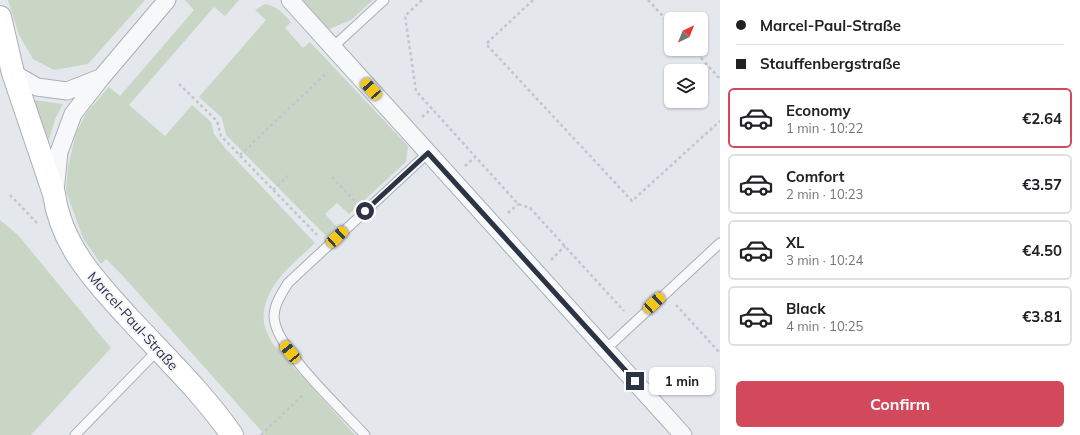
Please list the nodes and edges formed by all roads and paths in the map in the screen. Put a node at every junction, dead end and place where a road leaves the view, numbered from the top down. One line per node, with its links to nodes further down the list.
1 (166, 0): 12 (street, Marcel-Paul-Straße)
2 (290, 0): 9 (street)
3 (384, 0): 9 (lane)
4 (422, 0): 15 (path)
5 (533, 0): 17 (path)
6 (648, 0): 8 (path)
7 (0, 17): 11 (street, Marcel-Paul-Straße)
8 (664, 17)
9 (338, 52): 18 (street); 19 (path)
10 (699, 56): 13 (path)
11 (13, 73): 12 (street, Marcel-Paul-Straße); 25 (street, Marcel-Paul-Straße)
12 (101, 78): 25 (street, Marcel-Paul-Straße)
13 (720, 79)
14 (179, 84): 19 (path)
15 (432, 108): 16 (path); 20 (path)
16 (426, 113)
17 (720, 121)
18 (428, 153): 28 (lane); 35 (street)
19 (240, 155): 24 (path)
20 (475, 156): 21 (path); 26 (path)
21 (464, 167)
22 (288, 176): 24 (path)
23 (332, 177): 28 (path)
24 (273, 190): 30 (path)
25 (54, 194): 36 (street, Marcel-Paul-Straße)
26 (518, 204): 27 (path); 31 (path)
27 (514, 207)
28 (365, 211): 30 (lane)
29 (720, 243): 33 (lane)
30 (328, 246): 38 (lane)
31 (565, 246): 32 (path); 34 (path)
32 (554, 256)
33 (665, 293): 34 (lane); 37 (path)
34 (634, 322): 35 (lane)
35 (606, 349): 45 (street)
36 (158, 350): 41 (lane); 42 (street, Marcel-Paul-Straße)
37 (720, 353)
38 (317, 382): 43 (path); 44 (lane)
39 (707, 382): 40 (path)
40 (712, 388)
41 (75, 435)
42 (232, 435)
43 (261, 435)
44 (365, 435)
45 (683, 435)

